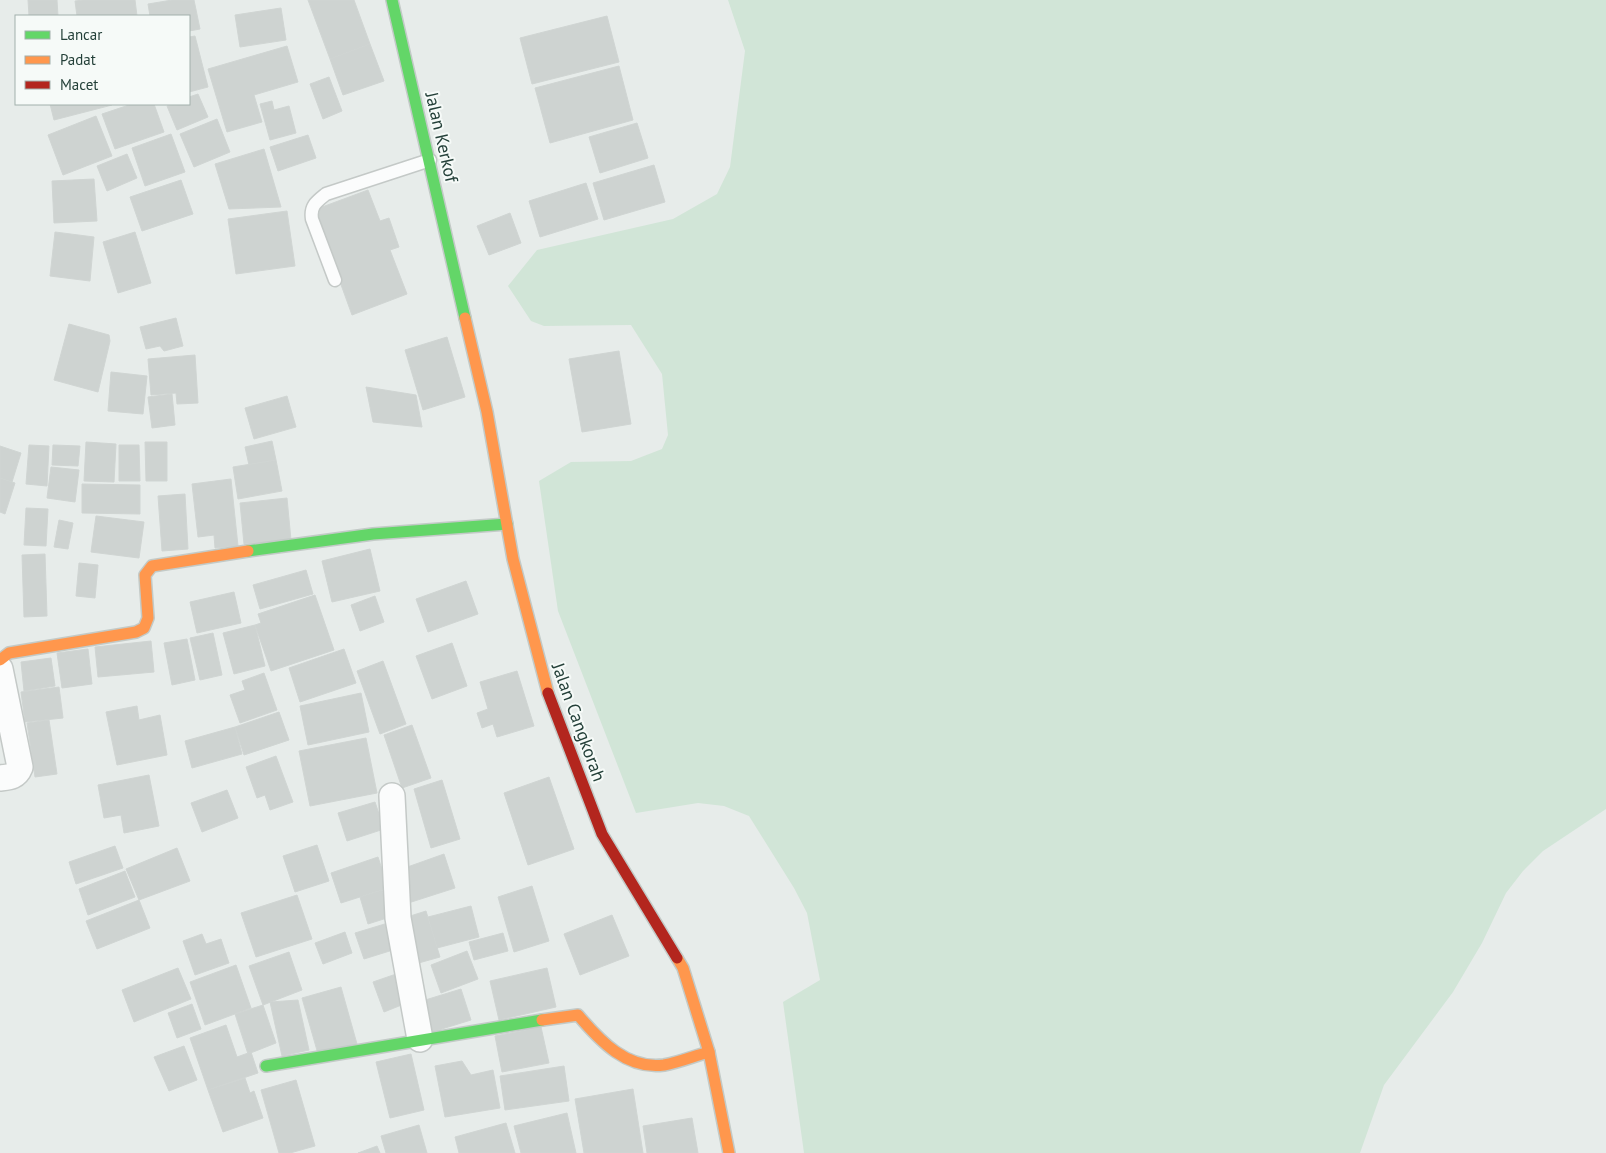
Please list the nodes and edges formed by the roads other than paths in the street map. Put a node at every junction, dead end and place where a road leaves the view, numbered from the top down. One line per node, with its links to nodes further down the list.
1 (392, 0): 2 (main road, Jalan Kerkof)
2 (430, 160): 3 (lane); 4 (main road, Jalan Kerkof)
3 (335, 280)
4 (457, 281): 5 (main road, Jalan Cangkorah)
5 (507, 524): 6 (main road); 11 (main road, Jalan Cangkorah)
6 (0, 660)
7 (0, 669): 8 (street)
8 (0, 778)
9 (392, 796): 10 (street)
10 (420, 1039): 11 (main road); 12 (main road)
11 (709, 1052): 13 (main road, Jalan Cangkorah)
12 (266, 1066)
13 (729, 1153)

